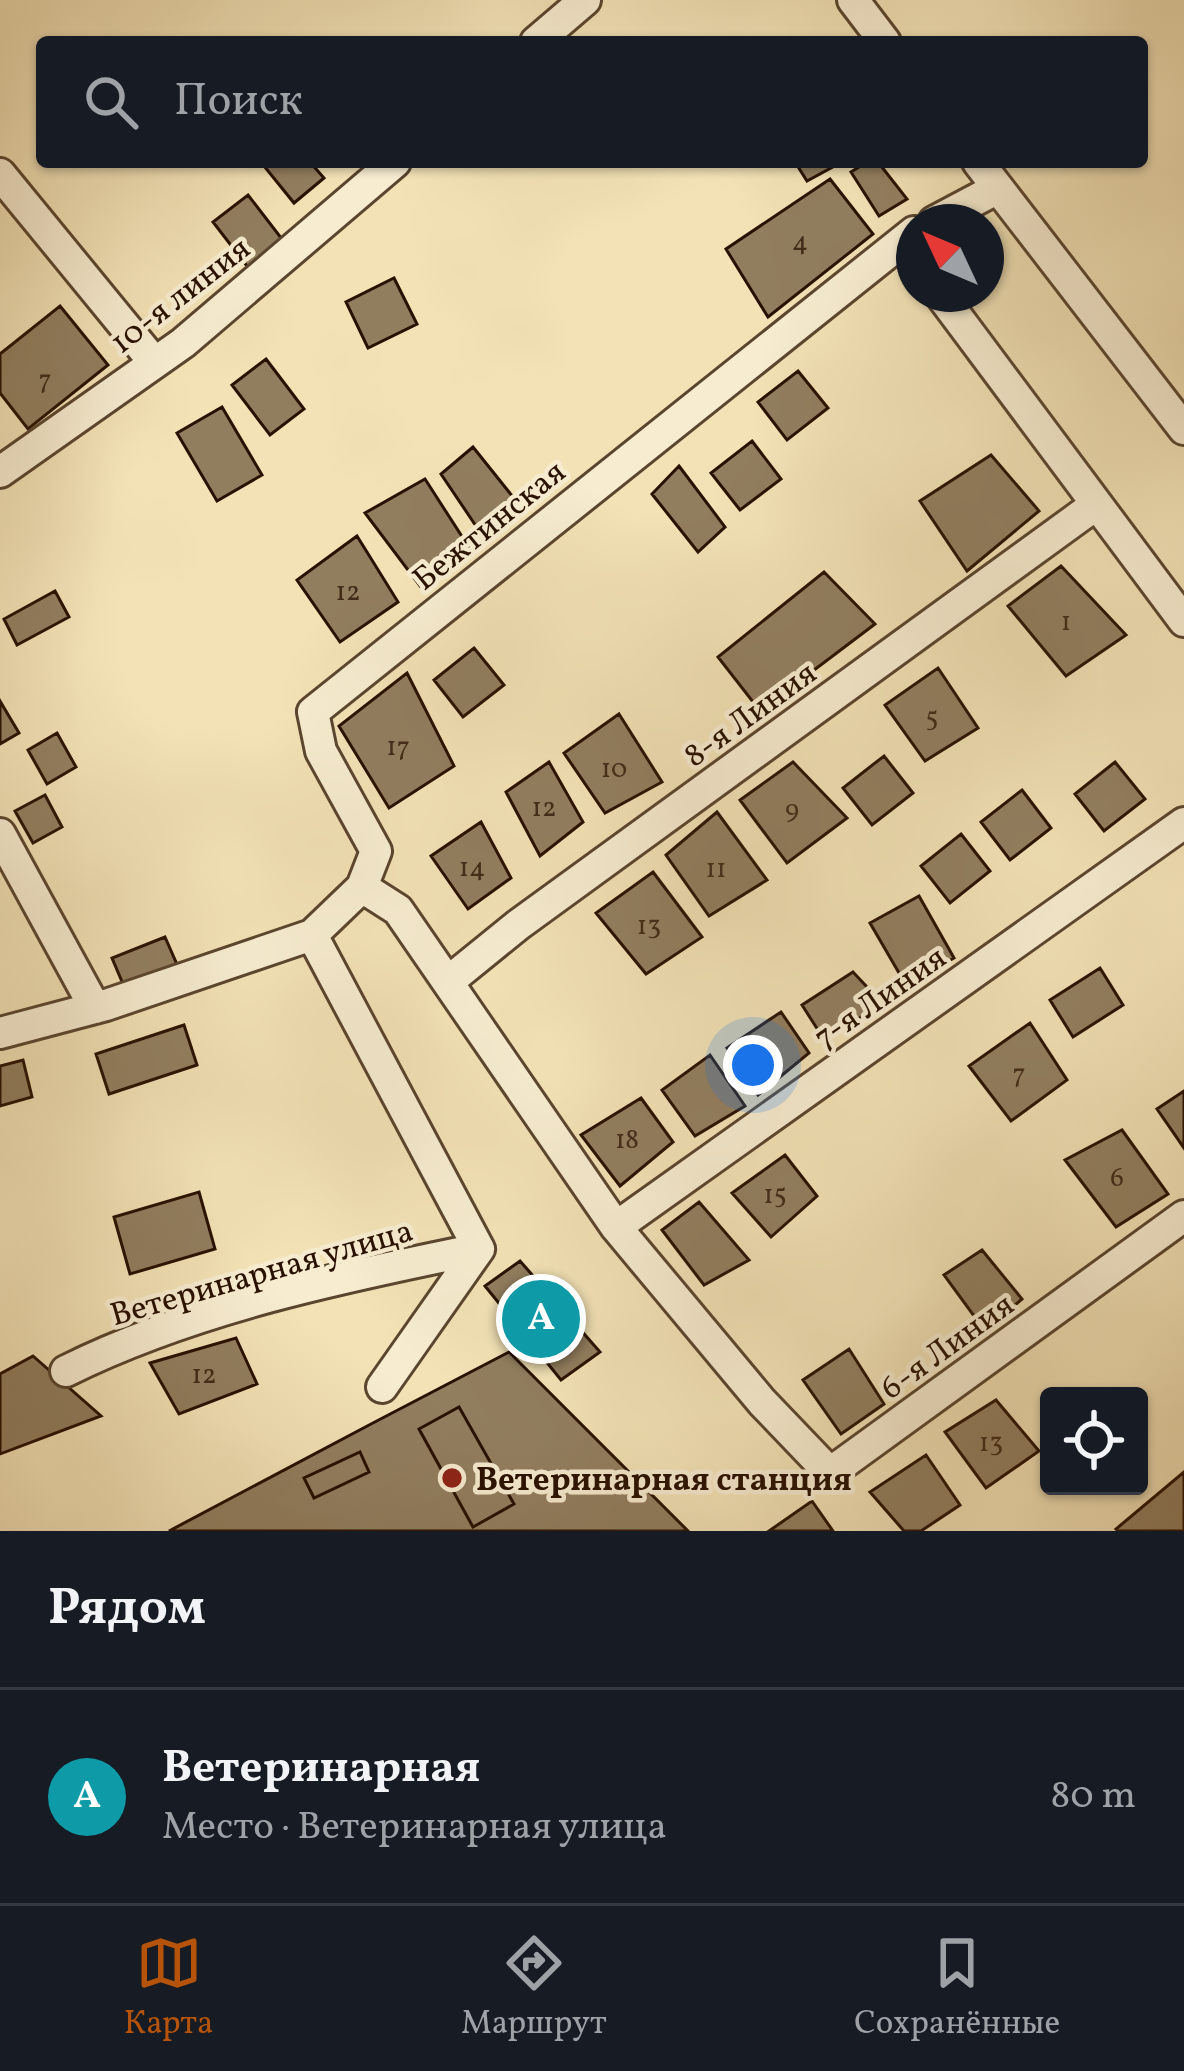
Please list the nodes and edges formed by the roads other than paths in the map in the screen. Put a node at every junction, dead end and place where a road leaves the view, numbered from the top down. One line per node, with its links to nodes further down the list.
1 (585, 0): 3 (street)
2 (853, 0): 4 (street)
3 (543, 36)
4 (880, 36)
5 (388, 168): 12 (street, 10-я линия)
6 (983, 168): 8 (street)
7 (0, 174): 12 (street)
8 (998, 188): 9 (street); 13 (street)
9 (968, 204)
10 (896, 254): 19 (street, Бежтинская)
11 (953, 312): 15 (street)
12 (154, 362): 14 (street, 10-я линия)
13 (1184, 429)
14 (0, 472)
15 (1094, 506): 16 (street); 21 (street, 8-я Линия)
16 (1184, 621)
17 (1184, 823): 25 (street, 7-я Линия)
18 (0, 834): 22 (street)
19 (362, 887): 20 (street); 21 (street)
20 (312, 934): 22 (street); 26 (street, Ветеринарная улица)
21 (449, 981): 25 (street)
22 (95, 1008): 23 (street)
23 (0, 1034)
24 (1184, 1216): 25 (street, 6-я Линия)
25 (616, 1227)
26 (479, 1249): 27 (street, Ветеринарная улица); 28 (street)
27 (66, 1371)
28 (382, 1387)

